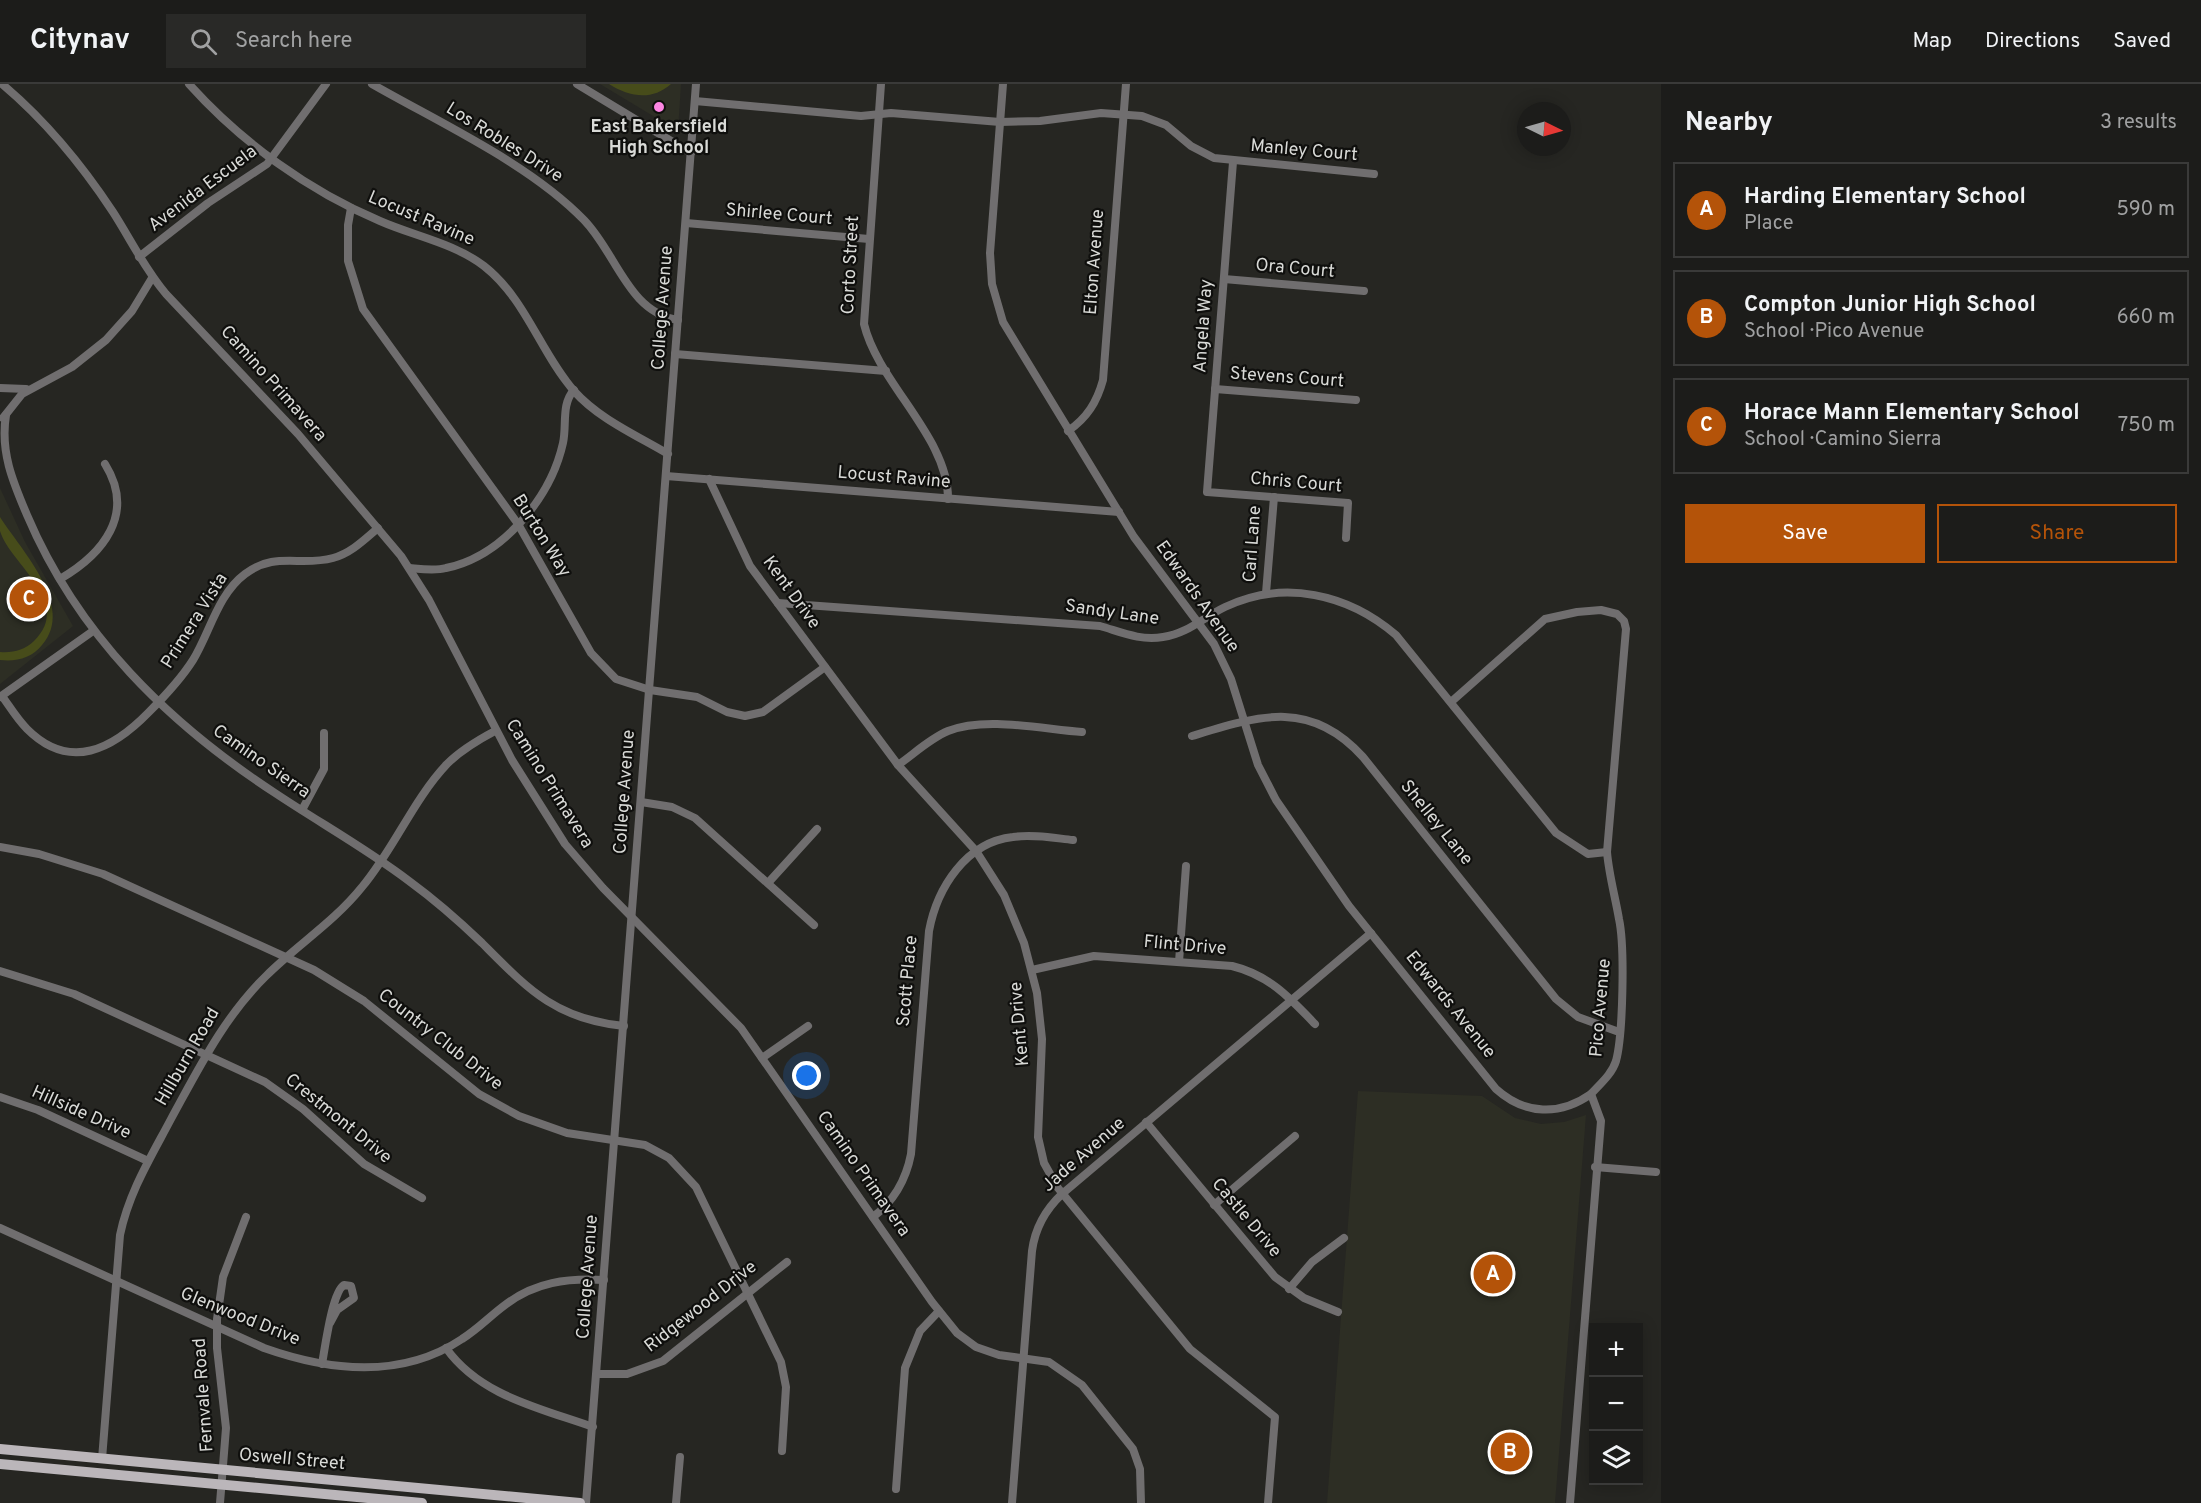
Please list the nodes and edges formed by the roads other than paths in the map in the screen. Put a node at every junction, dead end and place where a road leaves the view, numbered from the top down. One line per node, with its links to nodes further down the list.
1 (2, 84): 21 (street, Camino Primavera)
2 (189, 84): 15 (street, Locust Ravine)
3 (326, 84): 15 (street, Avenida Escuela)
4 (372, 84): 25 (street, Los Robles Drive)
5 (577, 84): 14 (street)
6 (696, 84): 10 (street, College Avenue)
7 (880, 84): 11 (street, Corto Street)
8 (1003, 84): 13 (street, Edwards Avenue)
9 (1126, 84): 12 (street, Elton Avenue)
10 (695, 101): 11 (street, Manley Court); 14 (street, College Avenue)
11 (878, 114): 13 (street, Manley Court); 20 (street, Corto Street)
12 (1124, 114): 13 (street, Manley Court); 16 (street, Manley Court); 34 (street, Elton Avenue)
13 (1000, 122): 34 (street, Edwards Avenue)
14 (691, 153): 19 (street, College Avenue)
15 (271, 158): 18 (street, Locust Ravine); 21 (street, Avenida Escuela)
16 (1233, 162): 17 (street, Manley Court); 23 (street, Angela Way)
17 (1374, 174)
18 (351, 207): 31 (street, Locust Ravine); 43 (street, Burton Way)
19 (686, 223): 20 (street, Shirlee Court); 25 (street, College Avenue)
20 (869, 239): 27 (street, Corto Street)
21 (139, 257): 22 (street, Camino Primavera)
22 (152, 278): 29 (street); 44 (street, Camino Primavera)
23 (1224, 279): 24 (street, Ora Court); 30 (street, Angela Way)
24 (1364, 291)
25 (678, 320): 26 (street, College Avenue)
26 (675, 354): 27 (street); 35 (street, College Avenue)
27 (886, 371): 41 (street, Corto Street)
28 (0, 388): 29 (street)
29 (31, 388): 33 (street)
30 (1215, 389): 32 (street, Stevens Court); 39 (street, Angela Way)
31 (574, 390): 35 (street, Locust Ravine); 43 (street)
32 (1356, 400)
33 (3, 418): 47 (street, Camino Sierra)
34 (1068, 431): 42 (street, Edwards Avenue)
35 (668, 454): 37 (street, College Avenue)
36 (105, 464): 47 (street)
37 (666, 476): 38 (street, Locust Ravine); 53 (street, College Avenue)
38 (709, 479): 41 (street, Locust Ravine); 49 (street, Kent Drive)
39 (1207, 492): 40 (street, Chris Court)
40 (1274, 497): 45 (street, Chris Court); 48 (street, Carl Lane)
41 (948, 498): 42 (street, Locust Ravine)
42 (1119, 512): 50 (street, Edwards Avenue)
43 (518, 524): 46 (street); 53 (street, Burton Way)
44 (378, 528): 46 (street, Camino Primavera); 56 (street, Primera Vista)
45 (1346, 538)
46 (410, 568): 58 (street, Camino Primavera)
47 (60, 579): 51 (street, Camino Sierra)
48 (1266, 593): 50 (street, Sandy Lane); 55 (street, Sandy Lane)
49 (778, 603): 50 (street, Sandy Lane); 52 (street, Kent Drive)
50 (1198, 623): 57 (street, Edwards Avenue)
51 (93, 631): 54 (street); 56 (street, Camino Sierra)
52 (825, 667): 53 (street, Burton Way); 62 (street, Kent Drive)
53 (650, 690): 63 (street, College Avenue)
54 (1, 697): 56 (street, Primera Vista)
55 (1450, 702): 69 (street, Sandy Lane); 69 (street, Pico Avenue)
56 (158, 703): 64 (street, Camino Sierra)
57 (1244, 720): 61 (street, Shelley Lane); 75 (street, Edwards Avenue); 84 (street, Shelley Lane)
58 (495, 731): 70 (street, Hillburn Road); 73 (street, Camino Primavera)
59 (1082, 732): 62 (street)
60 (324, 733): 64 (street)
61 (1192, 736)
62 (898, 765): 68 (street, Kent Drive)
63 (641, 802): 72 (street); 73 (street, College Avenue)
64 (302, 810): 70 (street, Camino Sierra)
65 (817, 829): 72 (street)
66 (1073, 840): 68 (street, Scott Place)
67 (0, 847): 76 (street, Country Club Drive)
68 (976, 851): 78 (street, Kent Drive); 99 (street, Scott Place)
69 (1607, 852): 84 (street, Pico Avenue)
70 (381, 861): 76 (street, Hillburn Road); 82 (street, Camino Sierra)
71 (1186, 866): 77 (street)
72 (768, 883): 74 (street)
73 (632, 918): 82 (street, College Avenue); 86 (street, Camino Primavera)
74 (814, 925)
75 (1371, 933): 80 (street, Jade Avenue); 87 (street, Edwards Avenue)
76 (288, 957): 85 (street, Hillburn Road); 91 (street, Country Club Drive)
77 (1179, 962): 78 (street, Flint Drive); 80 (street, Flint Drive)
78 (1032, 970): 95 (street, Kent Drive)
79 (0, 971): 85 (street, Crestmont Drive)
80 (1291, 999): 81 (street, Flint Drive); 89 (street, Jade Avenue)
81 (1315, 1024)
82 (624, 1026): 91 (street, College Avenue)
83 (808, 1026): 86 (street)
84 (1619, 1032): 87 (street, Pico Avenue)
85 (207, 1053): 92 (street, Hillburn Road); 96 (street, Crestmont Drive)
86 (762, 1058): 99 (street, Camino Primavera)
87 (1591, 1094): 93 (street)
88 (0, 1096): 92 (street, Hillside Drive)
89 (1146, 1122): 95 (street, Jade Avenue); 97 (street, Castle Drive)
90 (1295, 1136): 97 (street)
91 (615, 1140): 103 (street, College Avenue); 106 (street, Country Club Drive)
92 (148, 1161): 104 (street, Hillburn Road)
93 (1595, 1167): 94 (street); 132 (street)
94 (1656, 1172)
95 (1062, 1194): 112 (street, Jade Avenue); 131 (street, Kent Drive)
96 (422, 1198)
97 (1214, 1205): 105 (street, Castle Drive)
98 (246, 1217): 110 (street, Fernvale Road)
99 (873, 1217): 107 (street, Camino Primavera)
100 (0, 1228): 104 (street, Glenwood Drive)
101 (1344, 1238): 105 (street)
102 (787, 1262): 106 (street, Ridgewood Drive)
103 (604, 1280): 111 (street, Glenwood Drive); 114 (street, College Avenue)
104 (116, 1281): 110 (street, Glenwood Drive); 119 (street, Hillburn Road)
105 (1289, 1289): 108 (street, Castle Drive)
106 (747, 1292): 114 (street, Ridgewood Drive); 117 (street, Country Club Drive)
107 (939, 1311): 112 (street, Camino Primavera); 123 (street)
108 (1338, 1312)
109 (330, 1323): 113 (street)
110 (216, 1327): 113 (street, Glenwood Drive); 121 (street, Fernvale Road)
111 (446, 1348): 113 (street, Glenwood Drive); 115 (street)
112 (1024, 1357): 129 (street, Jade Avenue); 130 (street, Camino Primavera)
113 (322, 1364)
114 (597, 1374): 115 (street, College Avenue)
115 (592, 1427): 127 (street, College Avenue)
116 (0, 1449): 119 (main road, Oswell Street)
117 (782, 1451)
118 (680, 1457): 128 (street)
119 (102, 1459): 121 (main road, Oswell Street)
120 (0, 1464): 122 (main road, Oswell Street)
121 (224, 1470): 122 (street, Fernvale Road); 126 (main road, Oswell Street)
122 (222, 1485): 124 (street, Fernvale Road); 125 (main road, Oswell Street)
123 (896, 1489)
124 (220, 1503)
125 (422, 1503)
126 (580, 1503)
127 (586, 1503)
128 (676, 1503)
129 (1012, 1503)
130 (1141, 1503)
131 (1268, 1503)
132 (1569, 1503)

